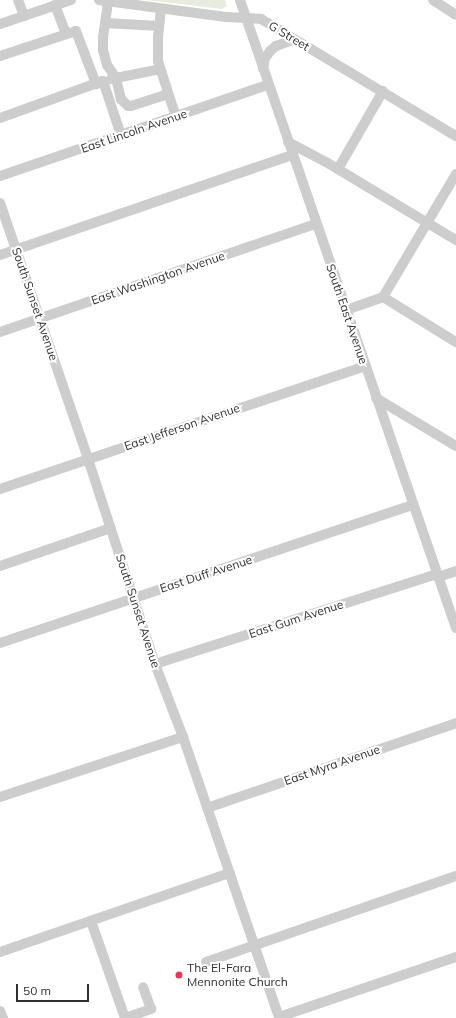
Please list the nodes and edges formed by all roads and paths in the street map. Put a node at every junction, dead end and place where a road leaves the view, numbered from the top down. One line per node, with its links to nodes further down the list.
1 (18, 0): 9 (street)
2 (71, 0): 6 (street)
3 (240, 0): 10 (street, South East Avenue)
4 (433, 0): 8 (street)
5 (104, 1): 7 (street, G Street); 11 (street)
6 (55, 5): 9 (street); 14 (street)
7 (162, 8): 10 (street, G Street); 13 (street)
8 (456, 15)
9 (24, 16): 12 (street)
10 (246, 17): 15 (street, G Street); 18 (street, South East Avenue)
11 (105, 23): 13 (street); 19 (street)
12 (0, 24)
13 (159, 26): 17 (street)
14 (66, 34): 16 (street); 20 (street)
15 (295, 40): 18 (street); 22 (street, G Street)
16 (0, 56)
17 (160, 69): 19 (street); 23 (street)
18 (263, 69): 21 (street, South East Avenue)
19 (116, 78): 20 (street); 23 (street)
20 (100, 82): 25 (street); 26 (street)
21 (268, 85): 24 (street, East Lincoln Avenue); 28 (street, South East Avenue)
22 (383, 91): 27 (street, G Street); 30 (street)
23 (168, 94): 24 (street)
24 (176, 116): 26 (street, East Lincoln Avenue)
25 (0, 118)
26 (121, 135): 32 (street, East Lincoln Avenue)
27 (456, 136)
28 (288, 142): 29 (street, South East Avenue); 30 (street)
29 (292, 155): 35 (street, South East Avenue); 37 (street)
30 (338, 169): 34 (street)
31 (456, 174): 34 (street)
32 (0, 176)
33 (0, 202): 37 (street, South Sunset Avenue)
34 (426, 223): 36 (street); 39 (street)
35 (315, 224): 40 (street, South East Avenue); 41 (street, East Washington Avenue)
36 (456, 240)
37 (16, 249): 38 (street); 41 (street, South Sunset Avenue)
38 (0, 255)
39 (383, 297): 40 (street); 43 (street)
40 (346, 310): 44 (street, South East Avenue)
41 (41, 318): 42 (street, East Washington Avenue); 47 (street, South Sunset Avenue)
42 (0, 332)
43 (456, 342)
44 (365, 366): 45 (street, South East Avenue); 47 (street, East Jefferson Avenue)
45 (376, 398): 46 (street); 49 (street, South East Avenue)
46 (456, 446)
47 (88, 459): 48 (street, East Jefferson Avenue); 50 (street, South Sunset Avenue)
48 (0, 489)
49 (412, 505): 53 (street, South East Avenue); 54 (street, East Duff Avenue)
50 (111, 528): 51 (street); 54 (street, South Sunset Avenue)
51 (0, 566)
52 (456, 571): 53 (street, East Gum Avenue)
53 (437, 576): 55 (street, South East Avenue); 57 (street, East Gum Avenue)
54 (134, 598): 56 (street, East Duff Avenue); 57 (street, South Sunset Avenue)
55 (456, 628)
56 (0, 643)
57 (155, 664): 59 (street, South Sunset Avenue)
58 (456, 723): 61 (street, East Myra Avenue)
59 (183, 737): 60 (street); 61 (street, South Sunset Avenue)
60 (0, 797)
61 (207, 808): 62 (street, South Sunset Avenue)
62 (230, 873): 64 (street); 65 (street, South Sunset Avenue)
63 (456, 876): 65 (street)
64 (91, 921): 66 (street); 73 (street)
65 (253, 945): 68 (street); 71 (street, South Sunset Avenue)
66 (0, 952)
67 (456, 957): 71 (street)
68 (206, 962)
69 (143, 987): 73 (street)
70 (0, 1011): 72 (street)
71 (279, 1017)
72 (2, 1018)
73 (125, 1018)

